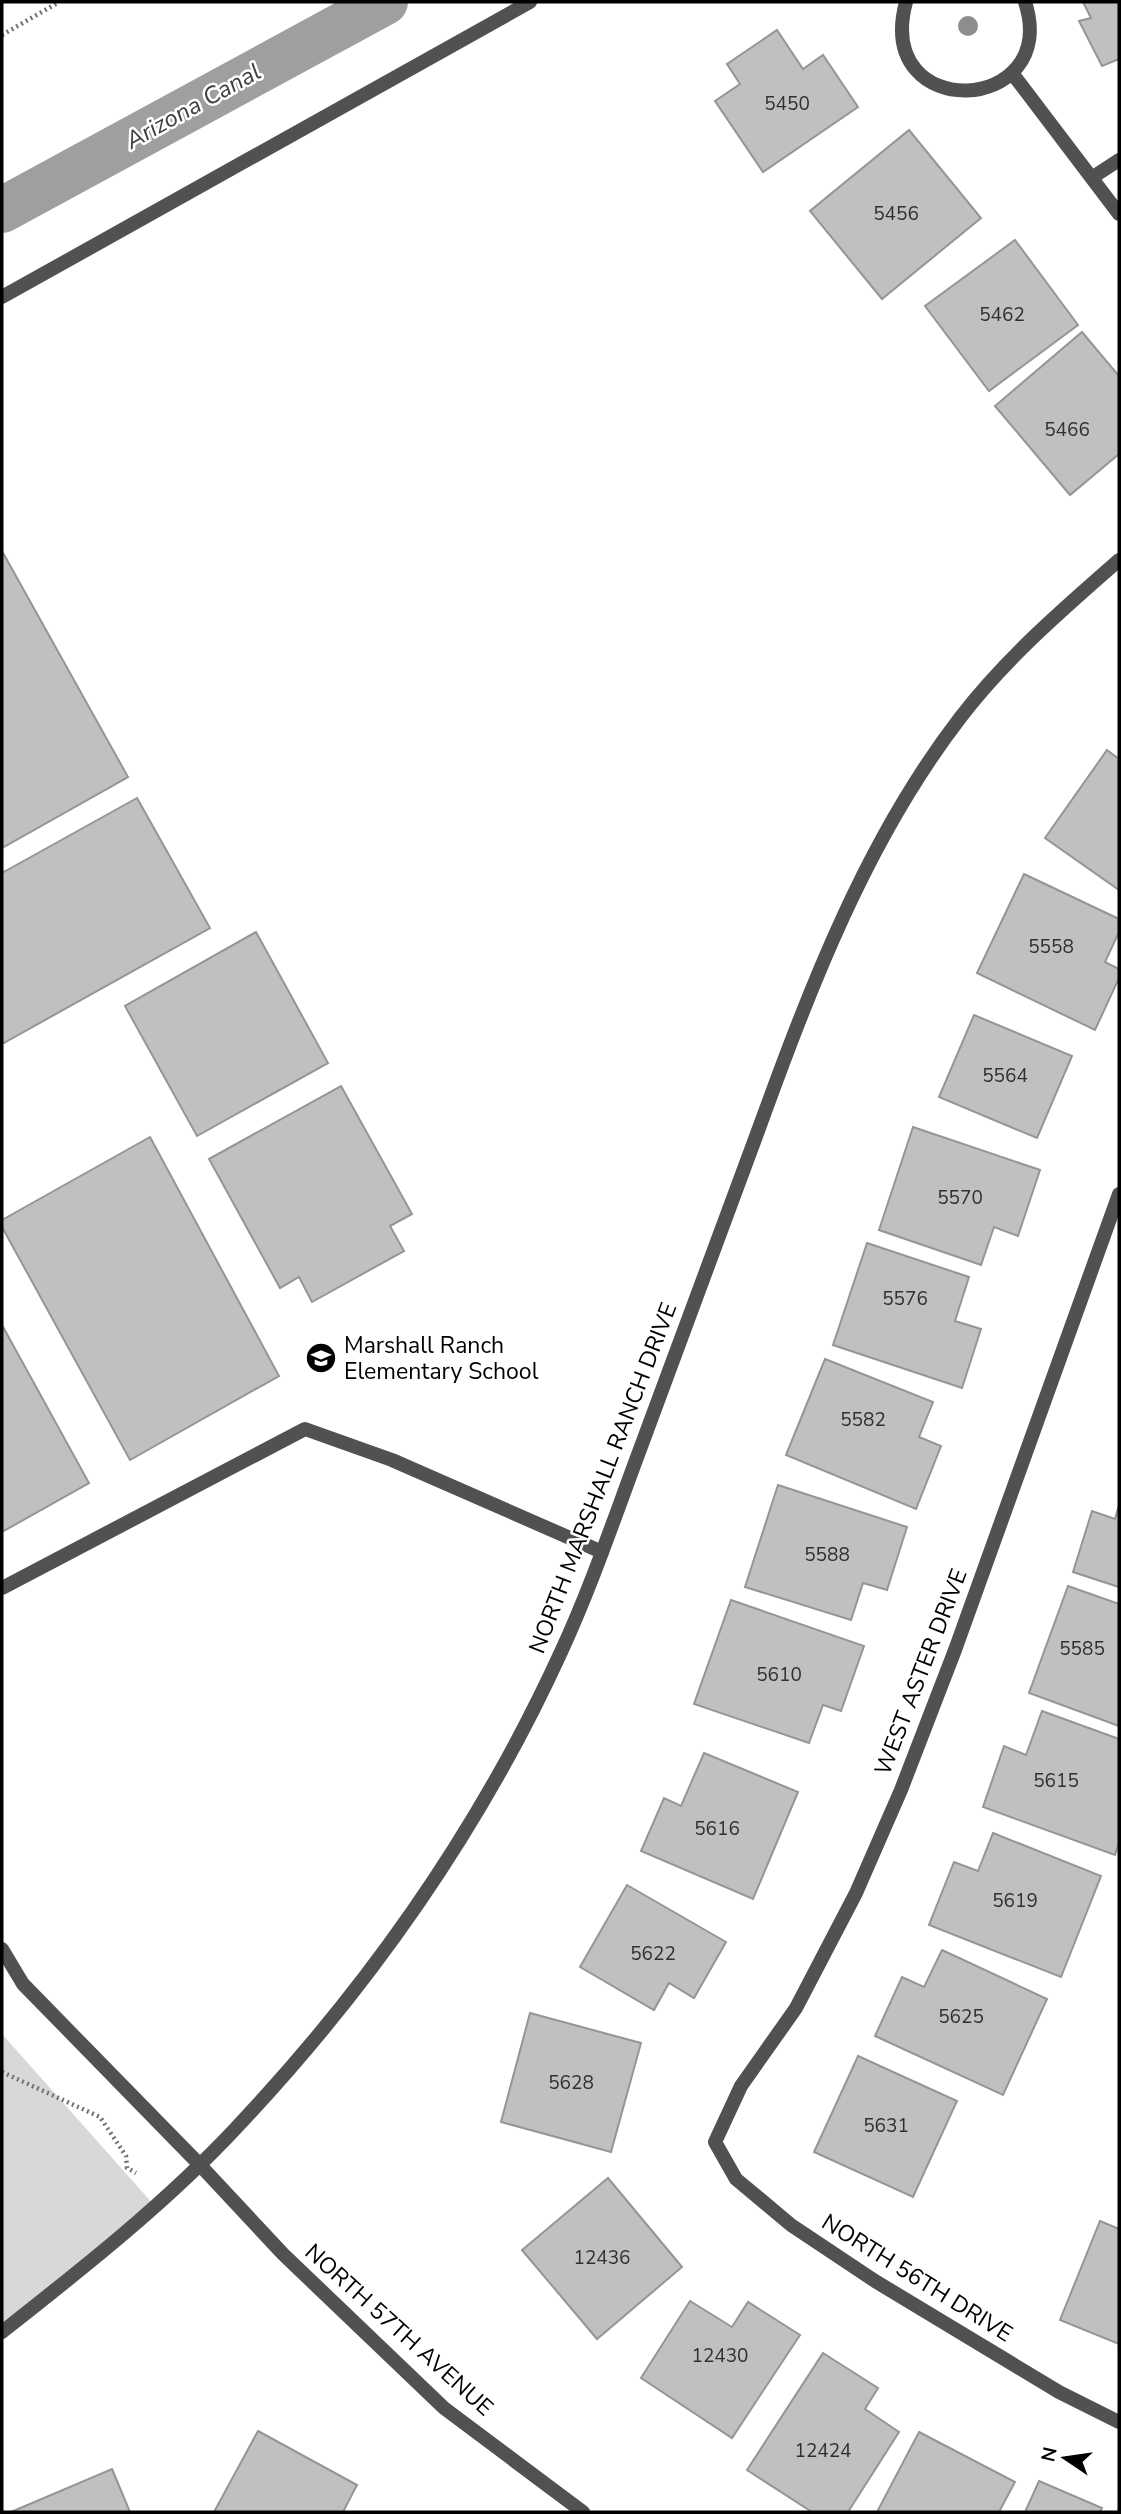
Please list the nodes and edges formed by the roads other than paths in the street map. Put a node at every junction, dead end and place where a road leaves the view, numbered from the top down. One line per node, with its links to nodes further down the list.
1 (530, 2): 8 (street)
2 (906, 2): 4 (street)
3 (1025, 2): 4 (street)
4 (1012, 73): 6 (street)
5 (1119, 160): 6 (street)
6 (1093, 177): 7 (street)
7 (1119, 214)
8 (2, 297)
9 (1119, 560): 11 (street, NORTH MARSHALL RANCH DRIVE)
10 (1119, 1194): 14 (street, WEST ASTER DRIVE)
11 (602, 1552): 12 (street); 15 (street, NORTH MARSHALL RANCH DRIVE)
12 (2, 1588)
13 (2, 1949): 15 (street, NORTH 57TH AVENUE)
14 (715, 2142): 17 (street, NORTH 56TH DRIVE)
15 (199, 2164): 16 (street, NORTH MARSHALL RANCH DRIVE); 18 (street, NORTH 57TH AVENUE)
16 (2, 2332)
17 (1119, 2422)
18 (583, 2512)

